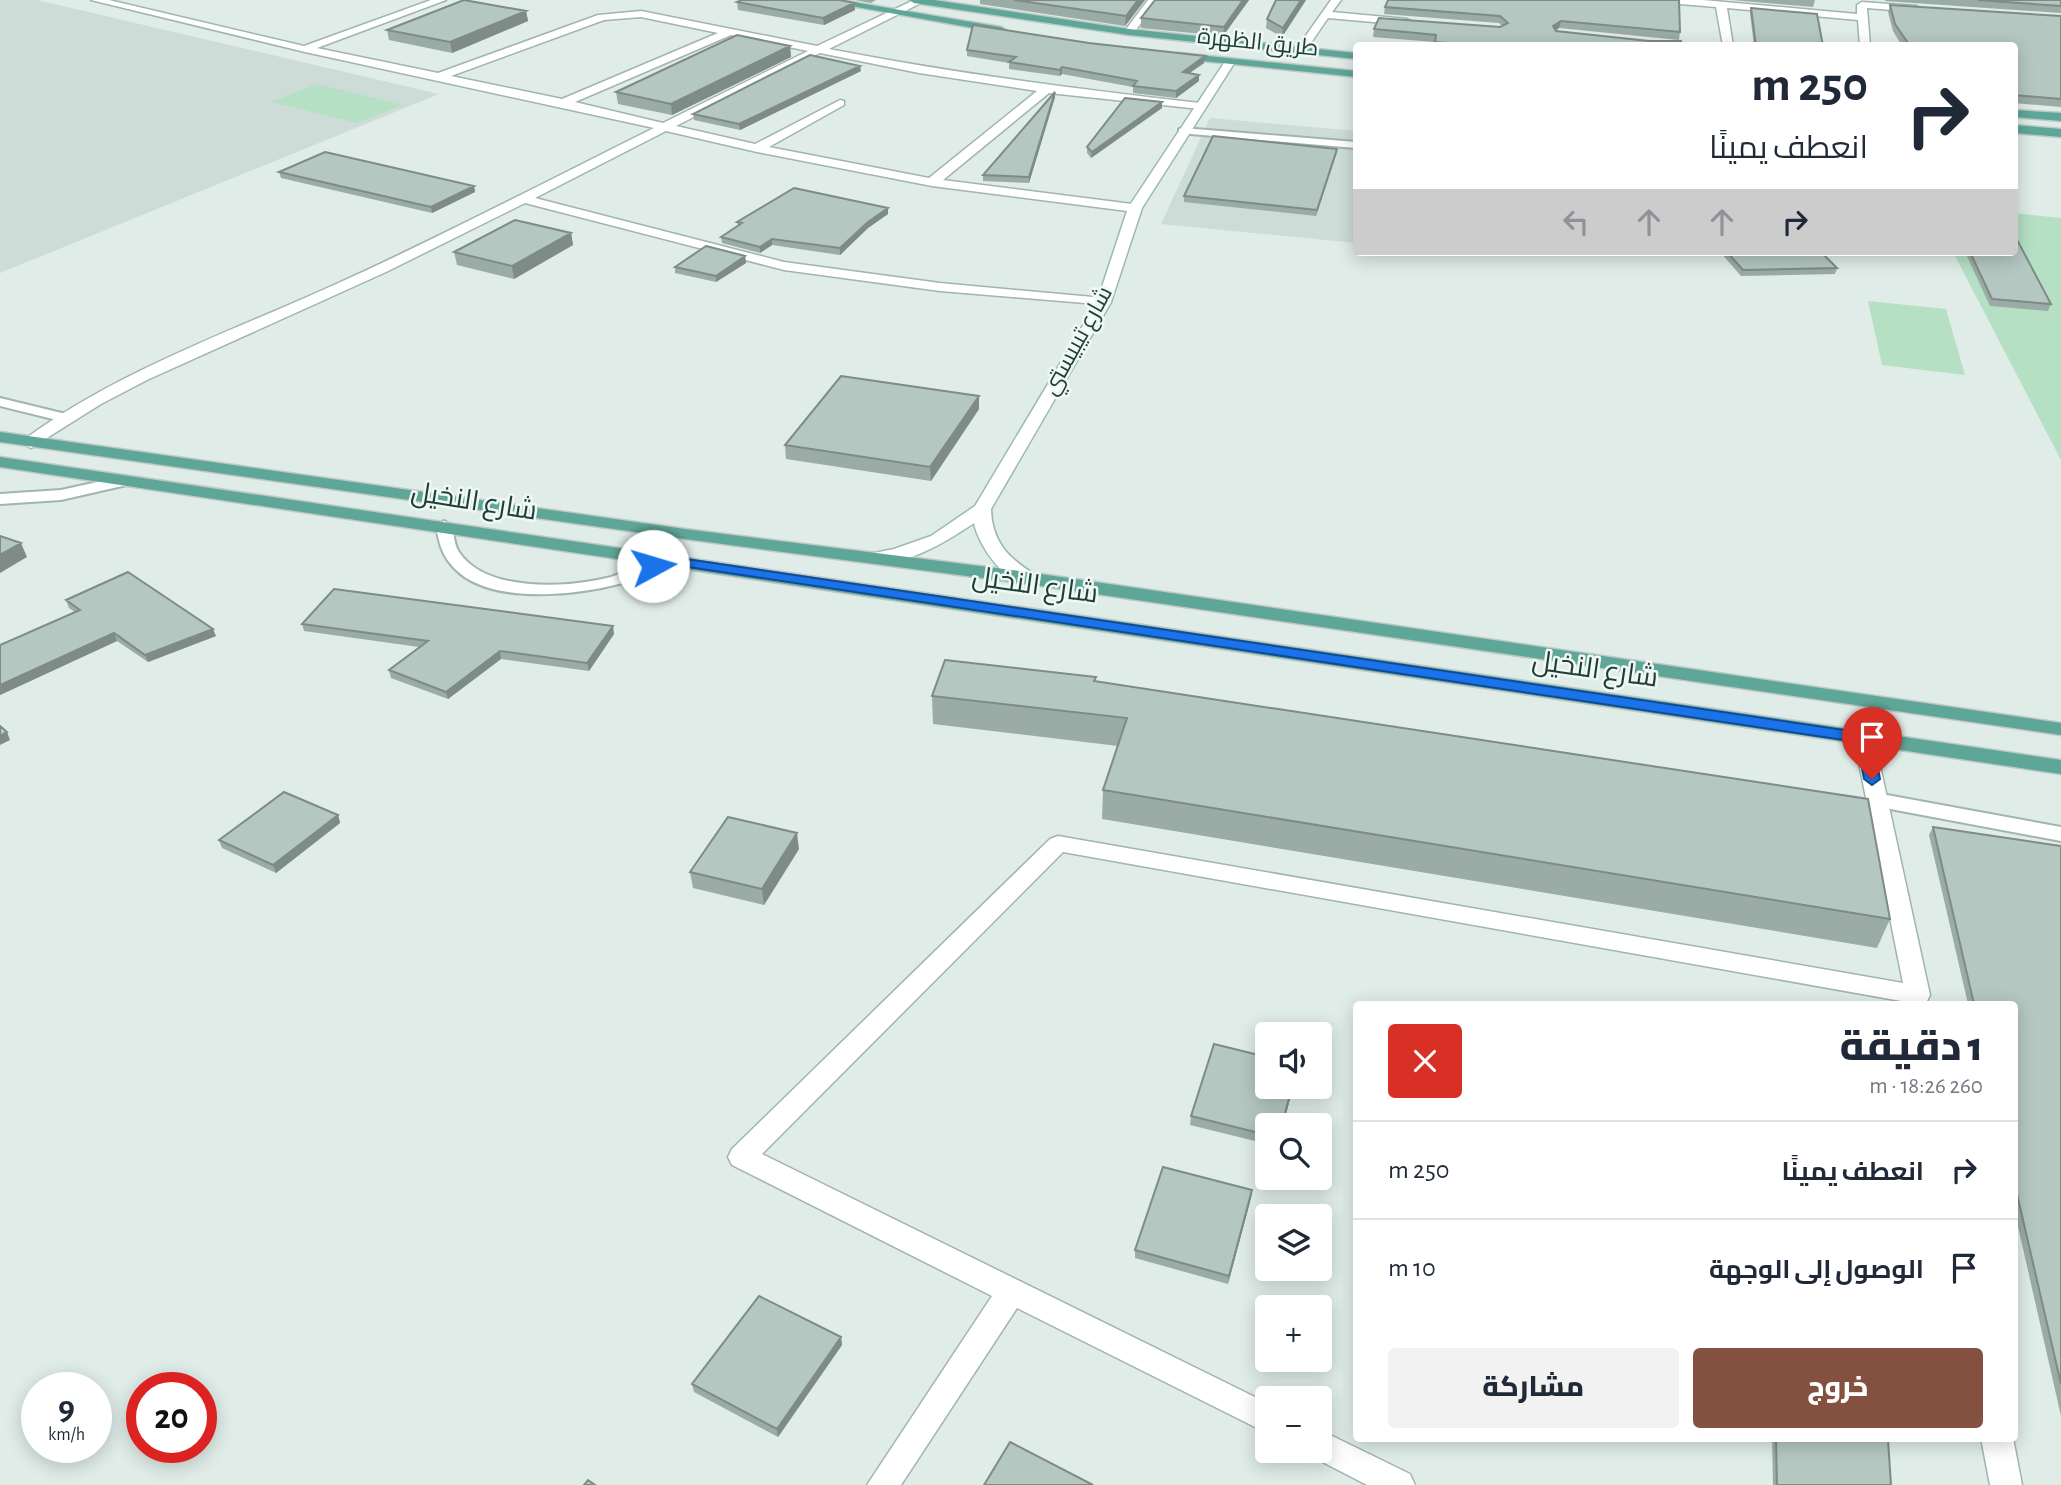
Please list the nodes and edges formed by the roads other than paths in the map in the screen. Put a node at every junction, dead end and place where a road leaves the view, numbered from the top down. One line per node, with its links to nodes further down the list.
1 (96, 0): 11 (street)
2 (153, 0): 11 (street)
3 (442, 0): 21 (street)
4 (823, 0): 13 (main road)
5 (918, 0): 13 (street); 18 (main road, طريق الظهرة)
6 (1153, 0): 18 (street)
7 (1336, 0): 14 (street)
8 (1668, 0): 9 (street)
9 (1721, 5): 10 (street); 19 (street)
10 (1862, 7): 12 (street); 20 (street)
11 (129, 8): 21 (street)
12 (1928, 9)
13 (893, 13): 17 (main road); 22 (street)
14 (1326, 15): 15 (street); 23 (street)
15 (1419, 23)
16 (729, 32): 22 (street); 28 (street); 30 (street)
17 (1008, 32)
18 (1129, 32): 23 (main road, طريق الظهرة)
19 (1727, 42)
20 (1865, 42)
21 (305, 49): 28 (street)
22 (819, 51): 29 (street); 35 (street)
23 (1300, 51): 25 (main road, طريق الظهرة)
24 (1161, 54): 26 (main road, طريق الظهرة)
25 (1353, 56)
26 (1230, 62): 27 (main road, طريق الظهرة); 32 (street, شارع تيبيستي)
27 (1353, 74)
28 (439, 77): 30 (street)
29 (1048, 89): 32 (street); 41 (street)
30 (564, 103): 35 (street)
31 (840, 103): 40 (street)
32 (1200, 106): 37 (street, شارع تيبيستي)
33 (2018, 113): 34 (main road)
34 (2061, 117)
35 (661, 126): 40 (street); 42 (street)
36 (2018, 129): 38 (main road)
37 (1184, 131): 39 (lane); 43 (street, شارع تيبيستي)
38 (2061, 133)
39 (1353, 145)
40 (757, 148): 41 (street)
41 (932, 182): 43 (street)
42 (522, 198): 44 (street); 46 (street)
43 (1135, 208): 44 (street, شارع تيبيستي)
44 (1104, 302): 52 (street, شارع تيبيستي)
45 (0, 402): 46 (lane)
46 (65, 418): 48 (street)
47 (0, 437): 48 (main road, شارع النخيل)
48 (31, 443): 54 (main road, شارع النخيل)
49 (0, 462): 50 (main road, شارع النخيل)
50 (125, 481): 51 (lane); 53 (main road, شارع النخيل)
51 (0, 499)
52 (982, 509): 55 (street); 57 (street)
53 (444, 526): 56 (main road, شارع النخيل); 56 (lane)
54 (685, 534): 55 (main road, شارع النخيل); 56 (main road)
55 (875, 558): 57 (main road, شارع النخيل)
56 (666, 560): 59 (main road, شارع النخيل)
57 (1027, 578): 58 (main road, شارع النخيل)
58 (2061, 729)
59 (1864, 738): 60 (main road, شارع النخيل); 61 (street)
60 (2061, 767)
61 (1876, 800): 62 (lane); 63 (street)
62 (2061, 834)
63 (1919, 1000): 64 (street)
64 (1012, 1292): 65 (street); 68 (street)
65 (1255, 1413)
66 (1998, 1442): 70 (street)
67 (1332, 1452): 69 (street)
68 (883, 1485)
69 (1399, 1485)
70 (2006, 1485)

